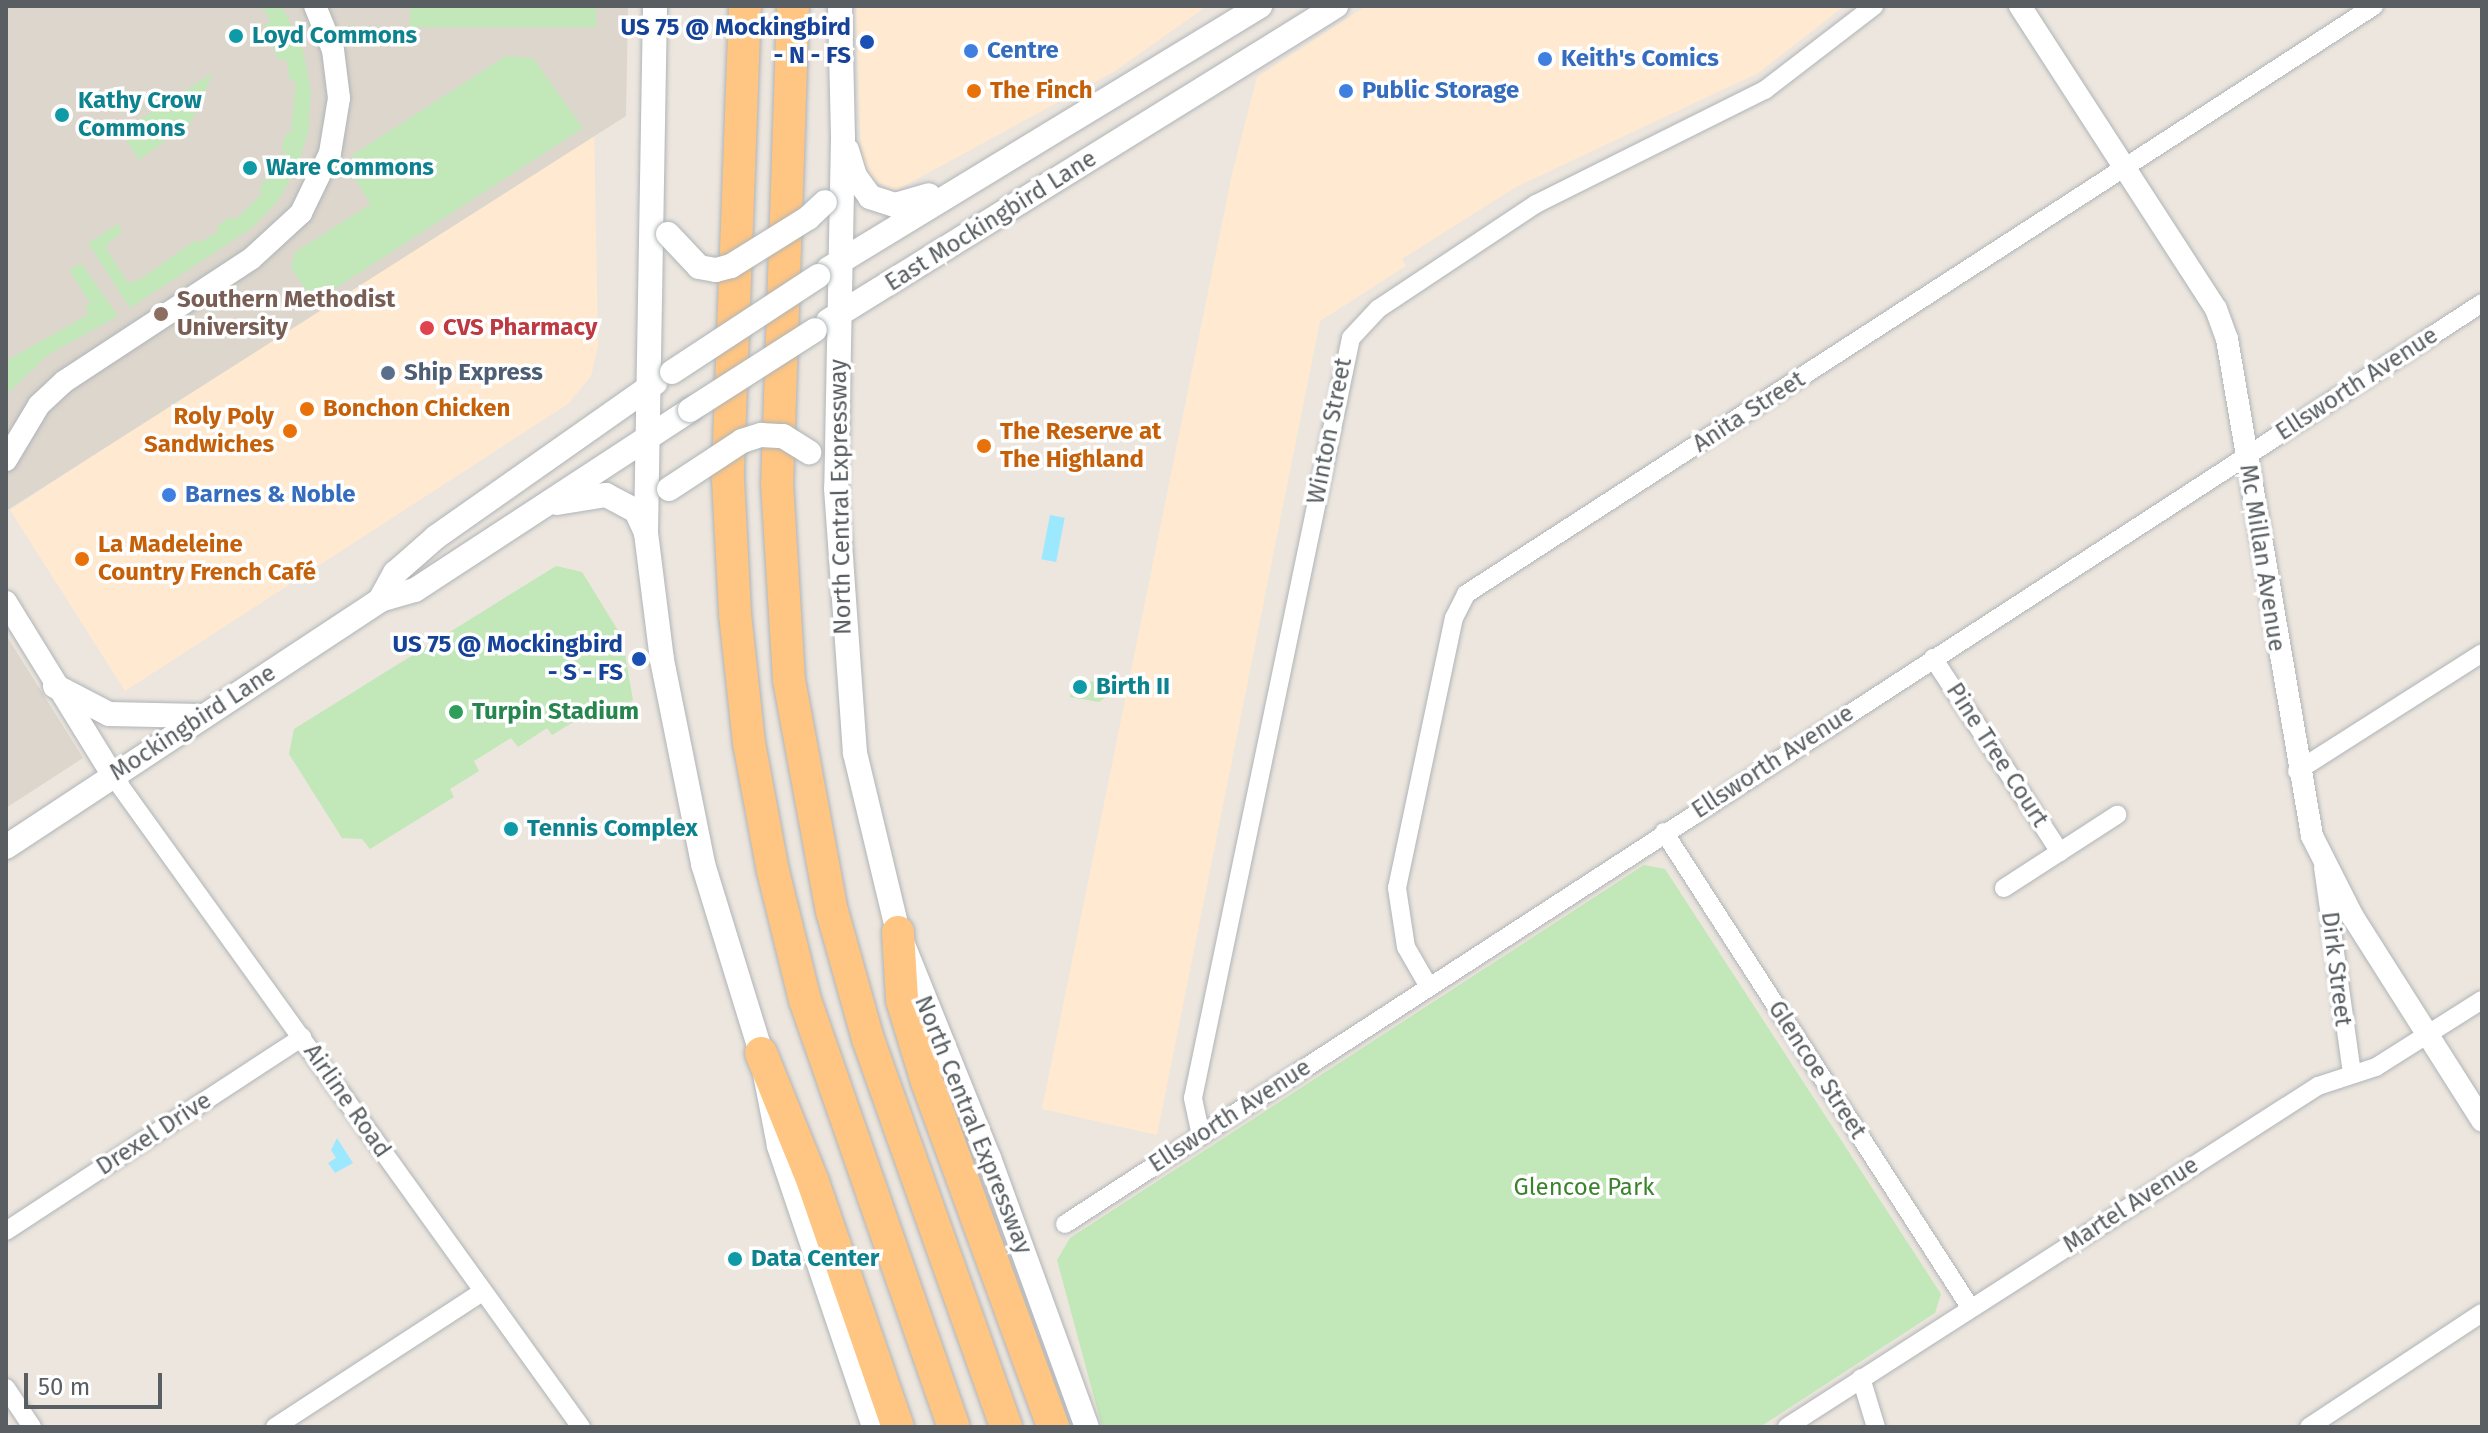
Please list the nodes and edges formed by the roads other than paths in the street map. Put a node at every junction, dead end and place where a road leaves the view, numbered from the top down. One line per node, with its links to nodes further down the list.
1 (315, 6): 24 (street)
2 (655, 6): 17 (main road)
3 (745, 6): 63 (highway)
4 (793, 6): 64 (highway)
5 (840, 6): 13 (main road, North Central Expressway)
6 (1260, 6): 11 (main road, East Mockingbird Lane)
7 (1336, 6): 12 (main road, East Mockingbird Lane)
8 (1874, 6): 50 (street, Winton Street)
9 (2020, 6): 14 (street, Mc Millan Avenue)
10 (2374, 6): 14 (street, Anita Street)
11 (1115, 96): 12 (main road); 15 (main road, East Mockingbird Lane)
12 (1138, 130): 20 (main road, East Mockingbird Lane)
13 (843, 137): 15 (main road); 16 (main road, North Central Expressway)
14 (2127, 170): 23 (street, Mc Millan Avenue); 43 (street, Anita Street)
15 (976, 177): 18 (main road, East Mockingbird Lane)
16 (832, 194): 17 (main road, bridge); 18 (main road, North Central Expressway)
17 (650, 198): 21 (main road)
18 (827, 270): 20 (main road, North Central Expressway); 21 (main road, East Mockingbird Lane, bridge)
19 (2482, 303): 23 (street, Ellsworth Avenue)
20 (838, 315): 22 (main road, East Mockingbird Lane, bridge); 25 (main road, North Central Expressway)
21 (645, 390): 22 (main road); 28 (main road, Mockingbird Lane)
22 (647, 438): 26 (main road, Mockingbird Lane); 27 (main road)
23 (2245, 455): 31 (street, Ellsworth Avenue); 34 (street, Mc Millan Avenue)
24 (6, 460)
25 (836, 488): 27 (main road, bridge); 42 (main road, North Central Expressway)
26 (532, 509): 27 (main road); 28 (main road, Mockingbird Lane)
27 (646, 533): 47 (main road)
28 (380, 600): 33 (main road, Mockingbird Lane)
29 (6, 602): 32 (street)
30 (2482, 653): 34 (street)
31 (1933, 658): 37 (street, Ellsworth Avenue); 39 (street, Pine Tree Court)
32 (55, 686): 33 (main road); 35 (street)
33 (203, 716): 35 (main road, Mockingbird Lane)
34 (2297, 771): 40 (street, Mc Millan Avenue)
35 (113, 776): 38 (main road, Mockingbird Lane); 46 (street, Airline Road)
36 (2117, 815): 39 (street, Pine Tree Court)
37 (1664, 832): 43 (street, Ellsworth Avenue); 54 (street, Glencoe Street)
38 (6, 847)
39 (2060, 852): 41 (street, Pine Tree Court)
40 (2323, 864): 45 (street, Mc Millan Avenue); 48 (street, Dirk Street)
41 (2004, 888)
42 (898, 932): 65 (highway); 66 (main road, North Central Expressway)
43 (1429, 987): 50 (street, Ellsworth Avenue)
44 (2482, 1000): 45 (street, Martel Avenue)
45 (2427, 1035): 48 (street, Martel Avenue); 49 (street, Mc Millan Avenue)
46 (302, 1037): 52 (street, Drexel Drive); 53 (street, Airline Road)
47 (761, 1053): 61 (main road); 62 (highway)
48 (2352, 1073): 54 (street, Martel Avenue)
49 (2482, 1120)
50 (1201, 1136): 51 (street, Ellsworth Avenue)
51 (1065, 1224)
52 (6, 1231)
53 (482, 1292): 59 (street); 60 (street, Airline Road)
54 (1970, 1307): 56 (street, Martel Avenue)
55 (2482, 1313): 69 (street)
56 (1861, 1378): 67 (street, Martel Avenue); 68 (street)
57 (6, 1388): 58 (street)
58 (32, 1427)
59 (275, 1427)
60 (581, 1427)
61 (874, 1427)
62 (898, 1427)
63 (954, 1427)
64 (1006, 1427)
65 (1053, 1427)
66 (1087, 1427)
67 (1787, 1427)
68 (1876, 1427)
69 (2309, 1427)

